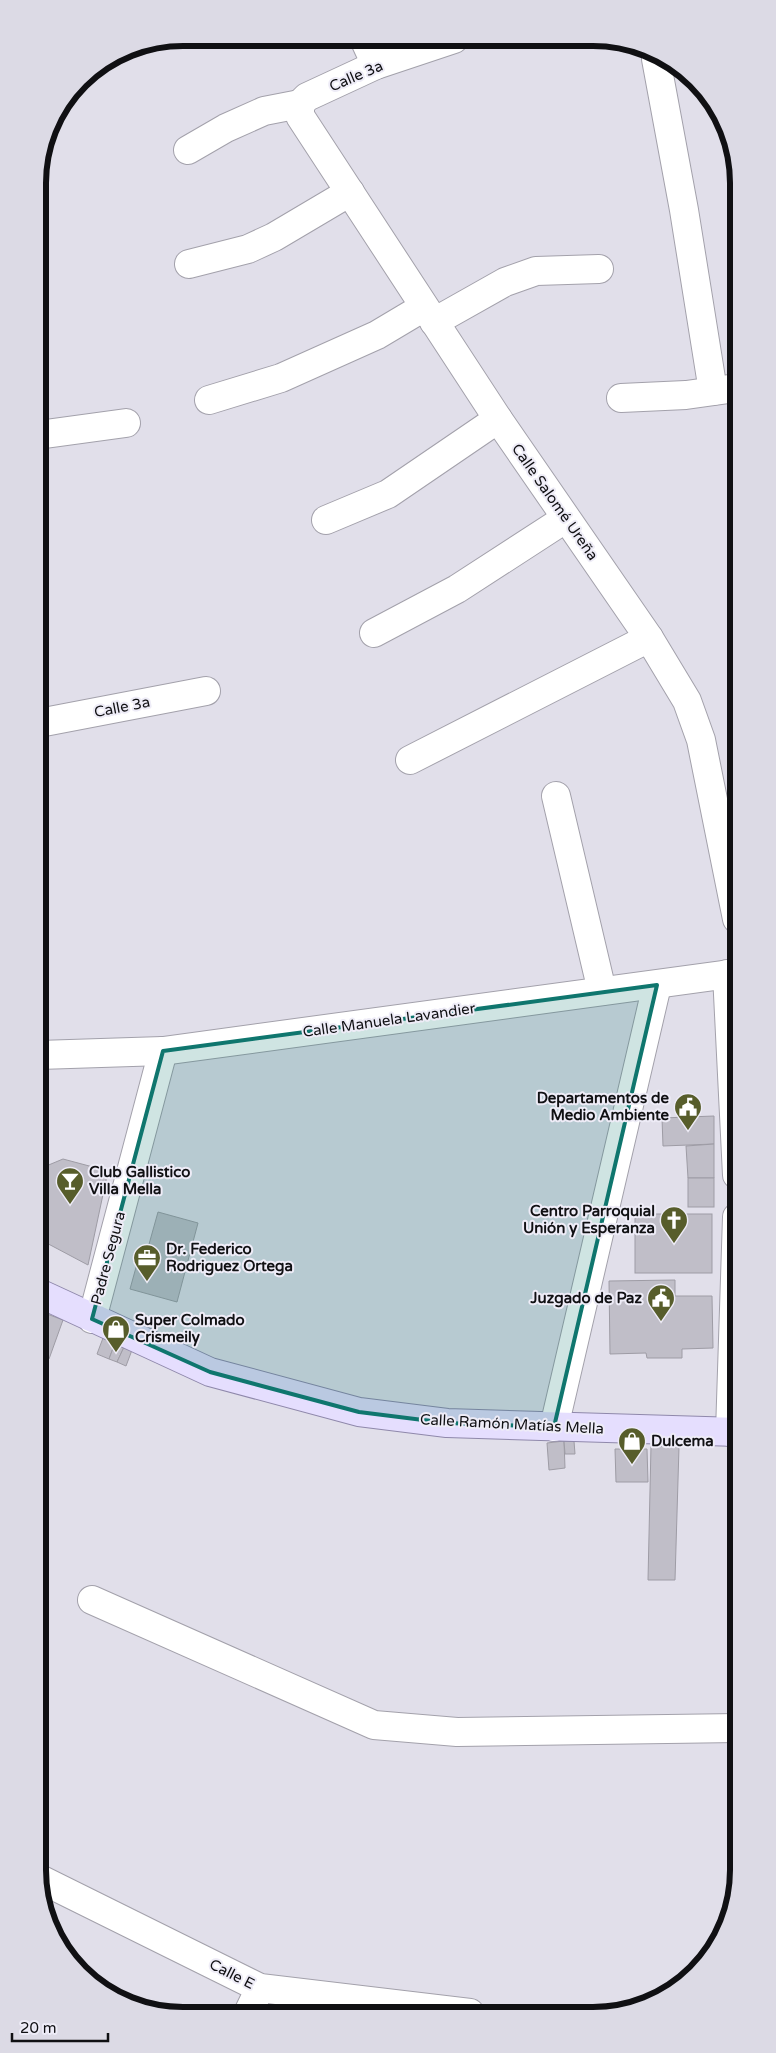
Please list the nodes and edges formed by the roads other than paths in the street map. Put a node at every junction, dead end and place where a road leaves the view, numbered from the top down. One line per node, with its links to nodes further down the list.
1 (367, 46): 4 (street)
2 (433, 46): 4 (street, Calle 3a)
3 (657, 62): 11 (street)
4 (376, 65): 5 (street, Calle 3a)
5 (300, 110): 6 (street); 7 (street, Calle Salomé Ureña)
6 (188, 150)
7 (350, 192): 8 (street); 10 (street, Calle Salomé Ureña)
8 (189, 264)
9 (599, 269): 10 (street)
10 (429, 314): 13 (street); 14 (street, Calle Salomé Ureña)
11 (725, 390): 12 (street)
12 (621, 398)
13 (209, 400)
14 (498, 419): 17 (street, Calle Salomé Ureña); 18 (street)
15 (126, 423): 16 (street)
16 (47, 434)
17 (565, 519): 19 (street); 20 (street, Calle Salomé Ureña)
18 (326, 520)
19 (374, 633)
20 (649, 638): 23 (street); 25 (street, Calle Salomé Ureña)
21 (206, 691): 22 (street, Calle 3a)
22 (47, 722)
23 (410, 760)
24 (556, 796): 28 (street)
25 (730, 882)
26 (730, 974): 27 (street, Calle Manuela Lavandier)
27 (656, 985): 28 (street, Calle Manuela Lavandier); 33 (street)
28 (602, 991): 29 (street, Calle Manuela Lavandier)
29 (163, 1051): 30 (street, Calle Manuela Lavandier); 32 (street, Padre Segura)
30 (46, 1055)
31 (46, 1296): 32 (main road, Calle Ramón Matías Mella)
32 (92, 1319): 33 (main road, Calle Ramón Matías Mella)
33 (554, 1428): 34 (main road, Calle Ramón Matías Mella)
34 (729, 1432)
35 (92, 1600): 36 (street)
36 (729, 1728)
37 (47, 1883): 38 (street, Calle E)
38 (260, 1988): 39 (street); 40 (street, Calle E)
39 (251, 2007)
40 (420, 2007)

